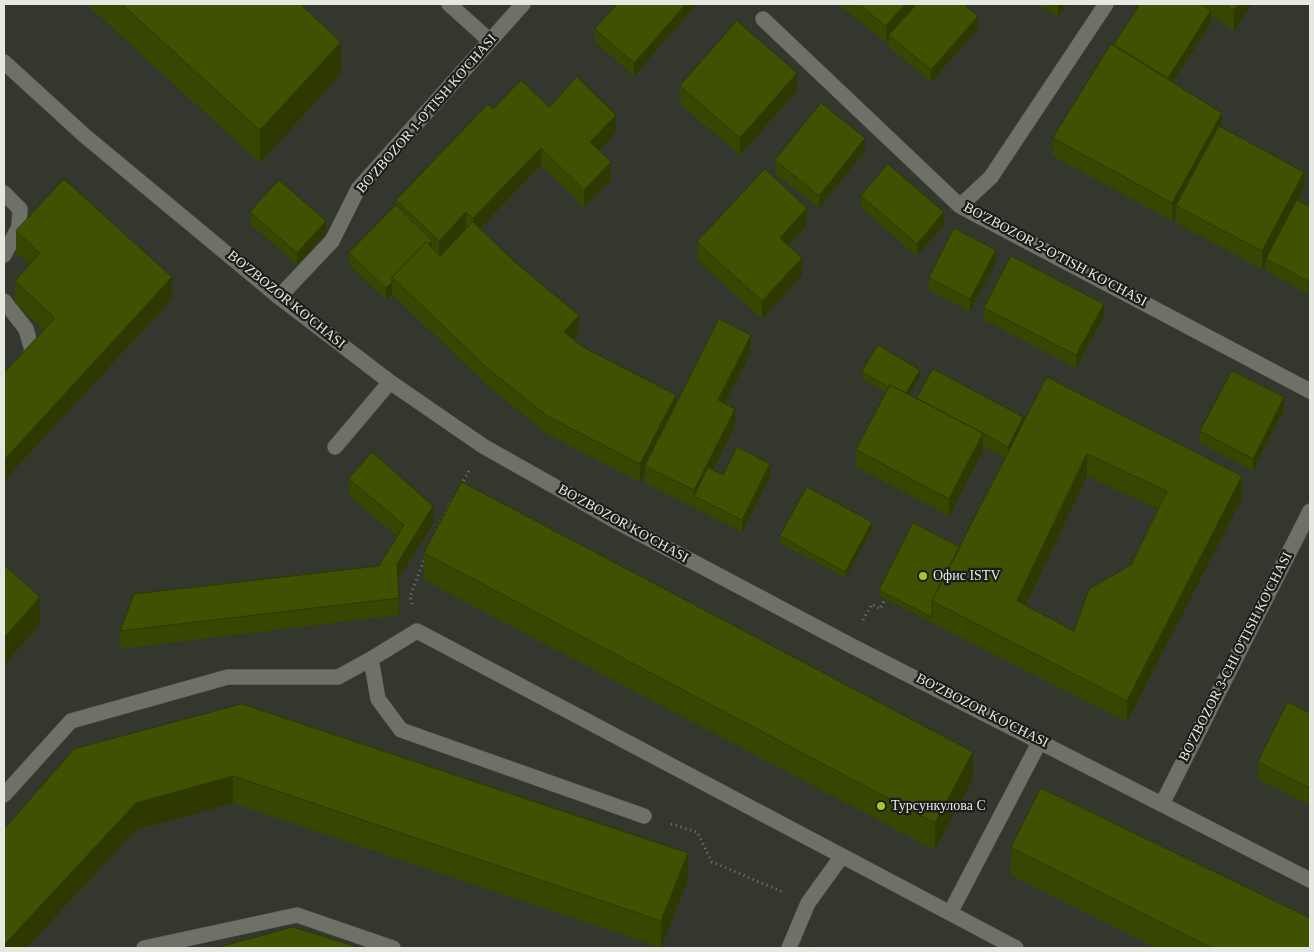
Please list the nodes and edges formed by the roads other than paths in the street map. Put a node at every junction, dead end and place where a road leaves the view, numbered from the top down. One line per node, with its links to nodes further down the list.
1 (449, 4): 5 (street)
2 (523, 4): 5 (street, BO'ZBOZOR 1-O'TISH KO'CHASI)
3 (1106, 4): 8 (street)
4 (762, 19): 8 (street, BO'ZBOZOR 2-O'TISH KO'CHASI)
5 (490, 41): 10 (street, BO'ZBOZOR 1-O'TISH KO'CHASI)
6 (4, 62): 10 (street, BO'ZBOZOR KO'CHASI)
7 (4, 193): 9 (street)
8 (960, 206): 14 (street, BO'ZBOZOR 2-O'TISH KO'CHASI)
9 (4, 255)
10 (279, 296): 12 (street, BO'ZBOZOR KO'CHASI)
11 (4, 301): 13 (street)
12 (390, 382): 15 (street); 18 (street, BO'ZBOZOR KO'CHASI)
13 (4, 387)
14 (1310, 391)
15 (335, 447)
16 (1310, 511): 20 (street, BO'ZBOZOR 3-CHI O'TISH KO'CHASI)
17 (371, 659): 19 (street); 21 (street); 22 (street)
18 (1040, 741): 20 (street, BO'ZBOZOR KO'CHASI); 24 (street)
19 (4, 795)
20 (1162, 804): 23 (street, BO'ZBOZOR KO'CHASI)
21 (644, 816)
22 (842, 856): 24 (street); 27 (street)
23 (1310, 880)
24 (950, 914): 28 (street)
25 (144, 948): 26 (street)
26 (393, 948)
27 (789, 948)
28 (1016, 948)

